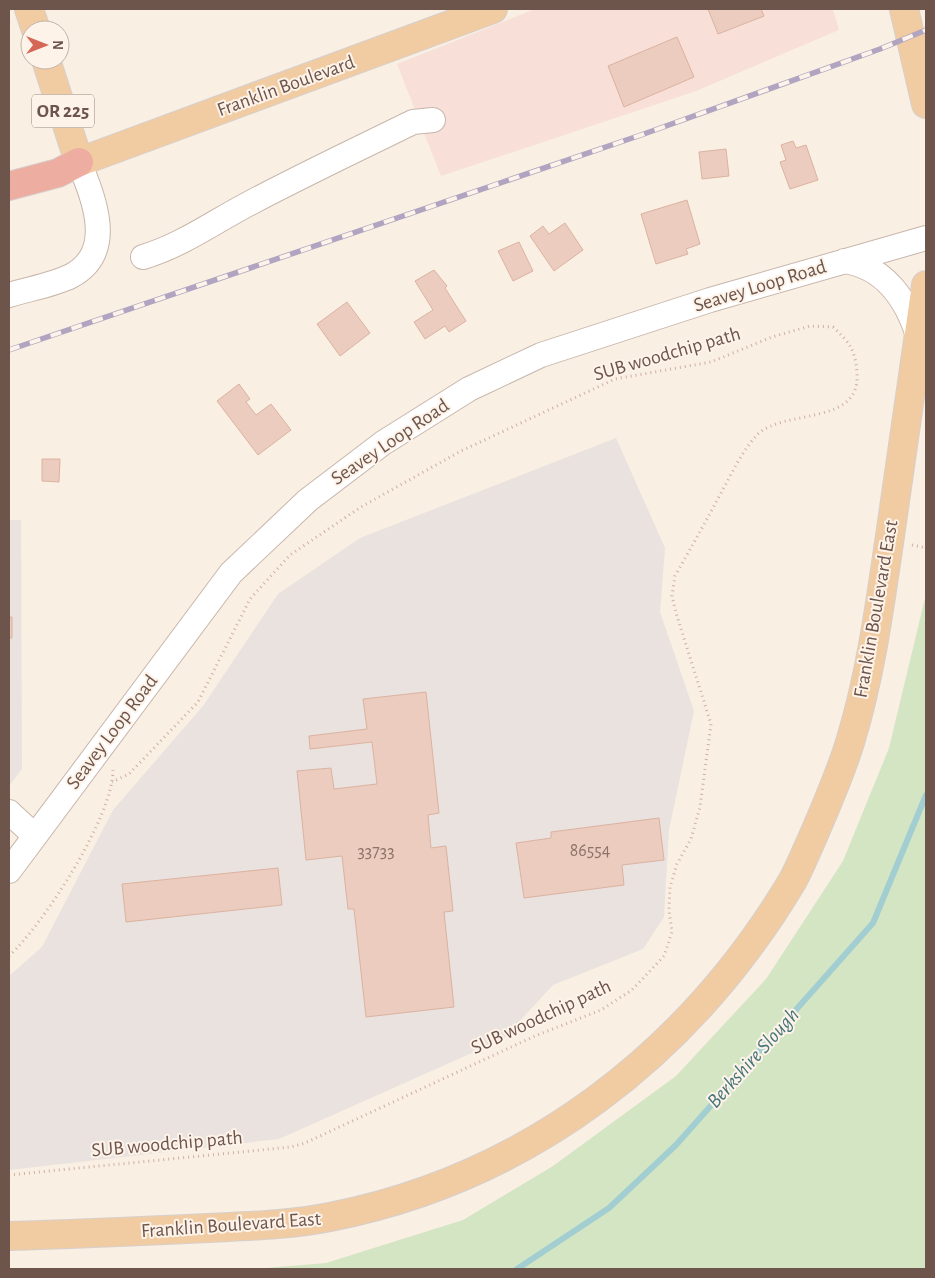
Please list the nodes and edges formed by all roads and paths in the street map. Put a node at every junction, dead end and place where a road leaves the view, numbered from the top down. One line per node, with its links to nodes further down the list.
1 (493, 9): 6 (main road, Franklin Boulevard)
2 (904, 9): 4 (main road)
3 (49, 70): 6 (main road, OR 225)
4 (926, 104)
5 (433, 120): 9 (street)
6 (79, 162): 7 (highway); 12 (street)
7 (9, 186)
8 (926, 238): 10 (street, Seavey Loop Road)
9 (143, 257)
10 (844, 261): 13 (street); 15 (street, Seavey Loop Road)
11 (926, 285): 13 (main road, Franklin Boulevard East)
12 (9, 295)
13 (919, 340): 19 (main road, Franklin Boulevard East)
14 (9, 812): 15 (street)
15 (34, 836): 16 (street, Seavey Loop Road)
16 (9, 871)
17 (9, 956): 18 (path, SUB woodchip path)
18 (9, 1175)
19 (9, 1236)

